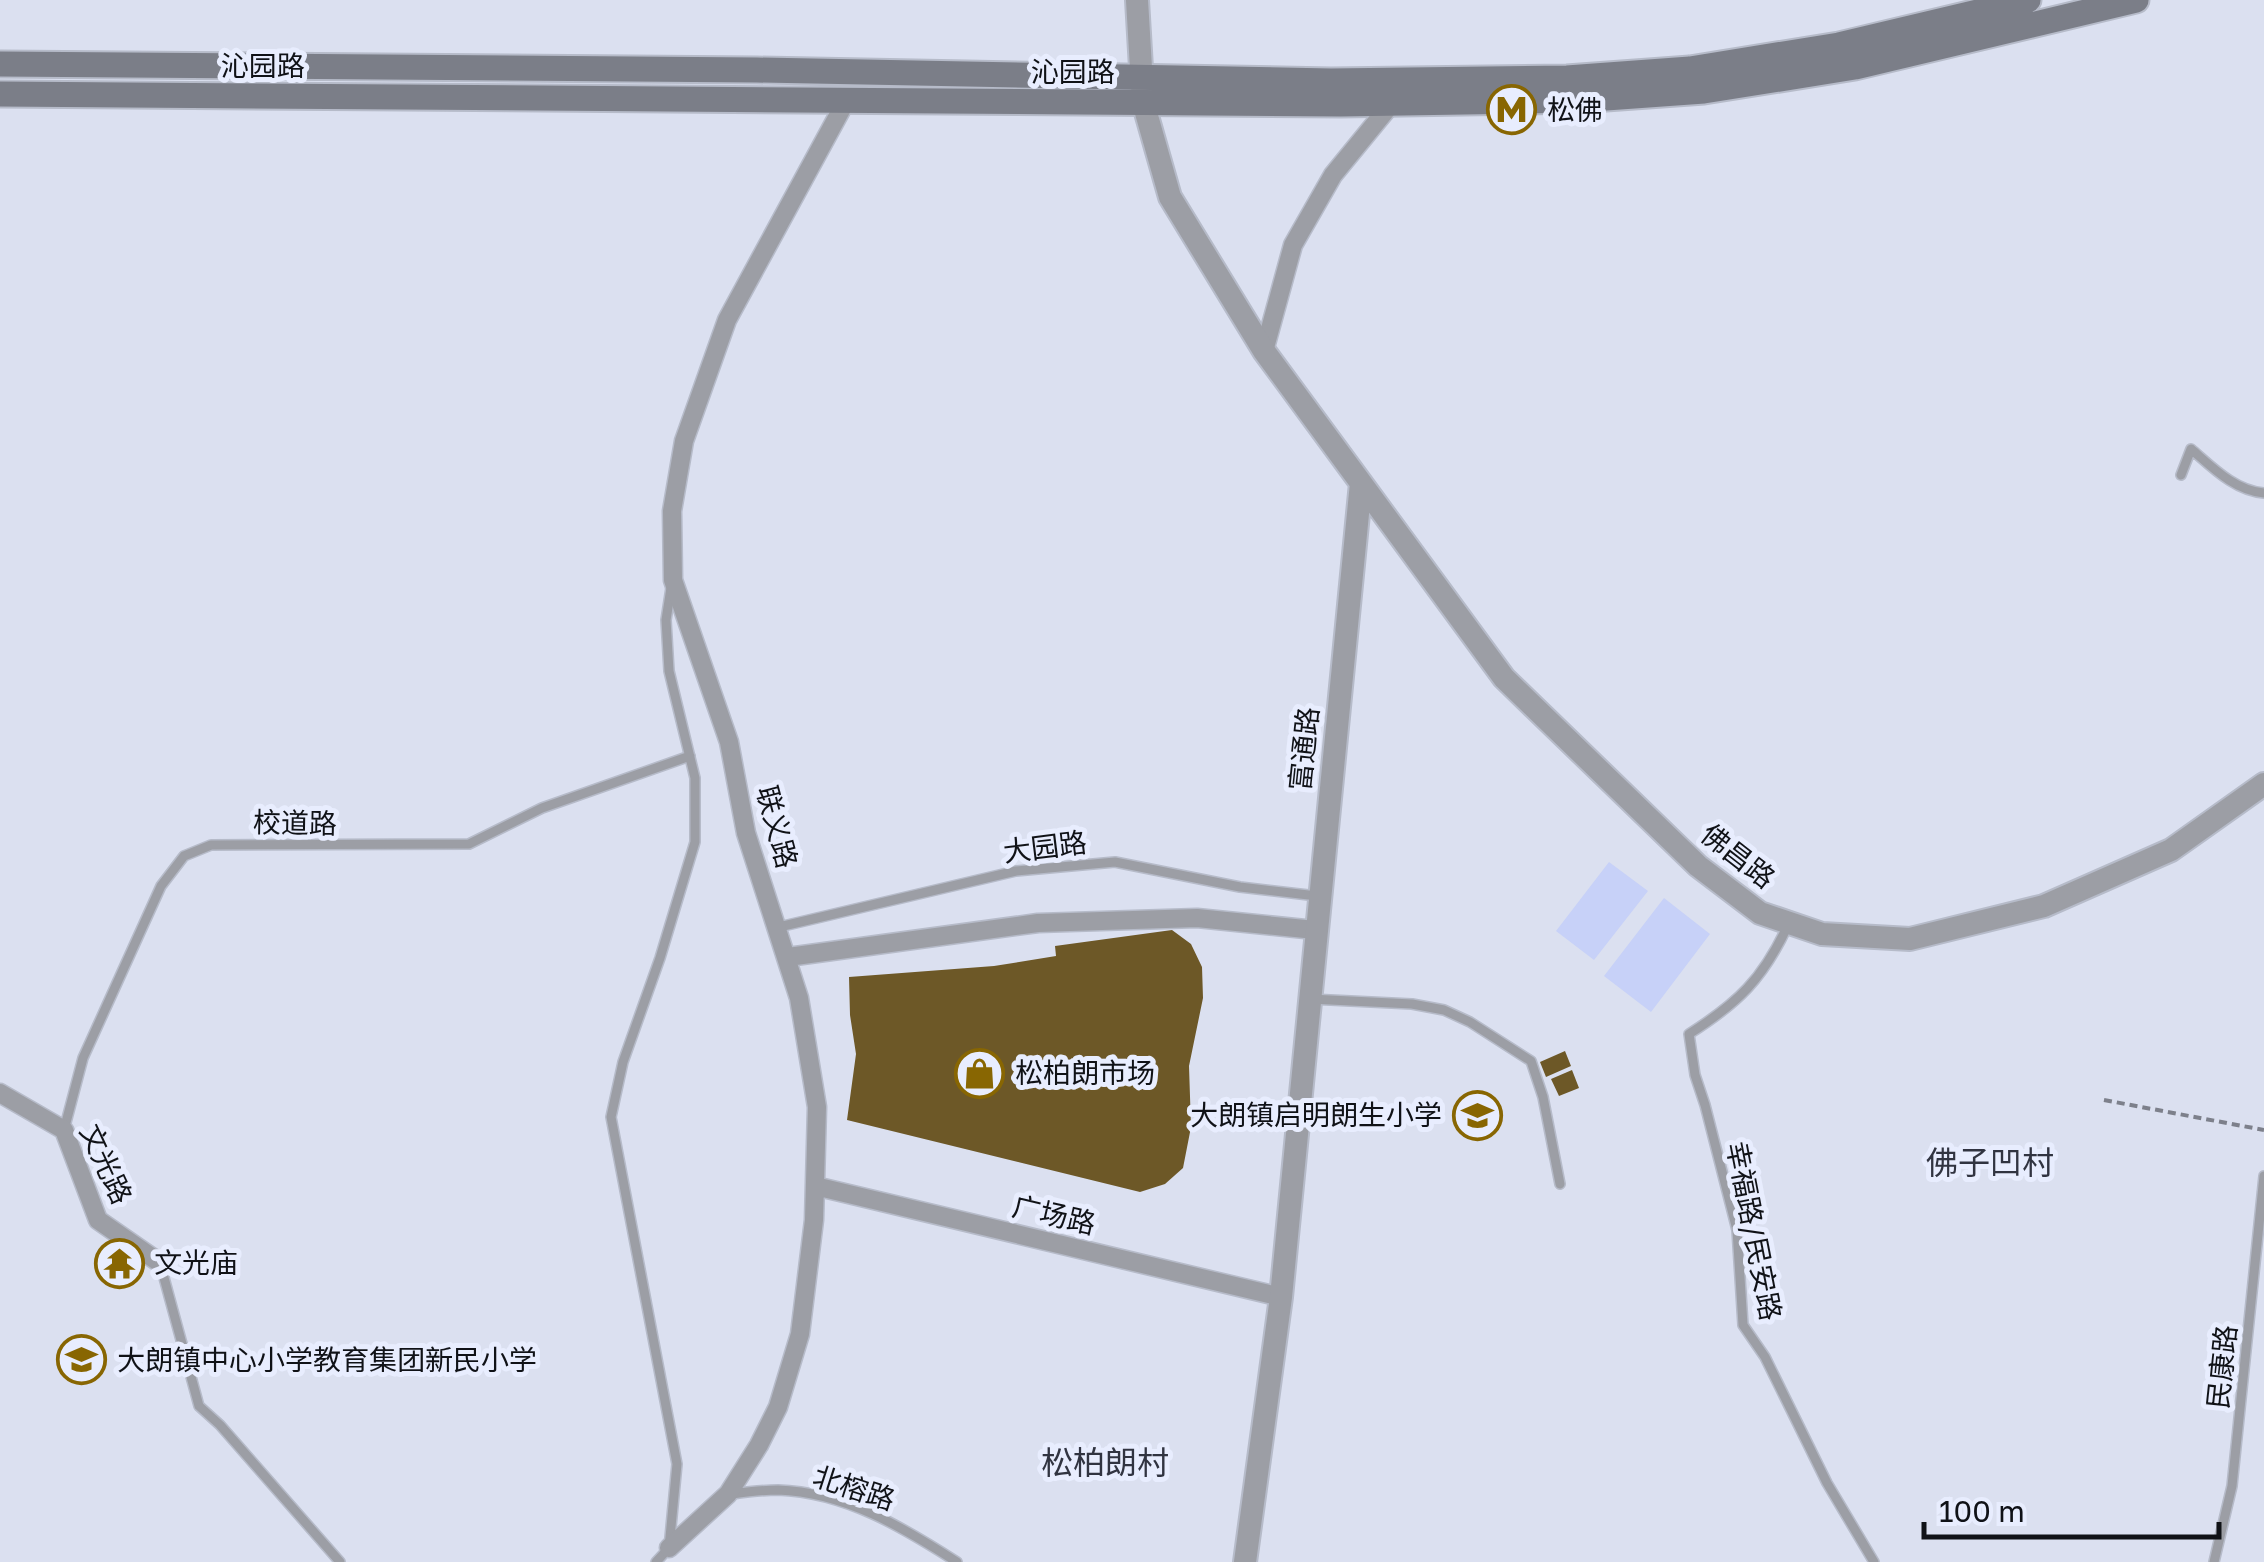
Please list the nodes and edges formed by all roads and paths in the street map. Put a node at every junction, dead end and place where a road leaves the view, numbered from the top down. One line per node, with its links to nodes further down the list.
1 (1137, 0): 5 (street)
2 (2028, 0): 5 (main road, 沁园路)
3 (2136, 0): 9 (main road, 沁园路)
4 (0, 64): 5 (main road, 沁园路)
5 (1140, 76): 8 (street)
6 (0, 94): 7 (main road, 沁园路)
7 (846, 100): 8 (main road, 沁园路); 14 (street, 联义路)
8 (1143, 102): 9 (main road, 沁园路); 10 (street)
9 (1392, 103): 10 (street)
10 (1264, 352): 12 (street)
11 (2181, 475): 13 (lane)
12 (1361, 483): 17 (street, 富通路); 18 (street, 佛昌路)
13 (2264, 493)
14 (672, 580): 15 (lane); 19 (street, 联义路)
15 (690, 756): 25 (lane, 校道路); 33 (lane)
16 (2264, 784): 18 (street, 佛昌路)
17 (1319, 896): 19 (lane, 大园路); 20 (street, 富通路)
18 (1789, 922): 37 (lane, 幸福路/民安路)
19 (779, 927): 21 (street, 联义路)
20 (1316, 930): 21 (street); 22 (street, 富通路)
21 (788, 957): 29 (street, 联义路)
22 (1308, 999): 28 (lane); 31 (street, 富通路)
23 (0, 1093): 25 (street, 文光路)
24 (2104, 1100): 26 (path)
25 (64, 1130): 30 (street, 文光路)
26 (2264, 1130)
27 (2264, 1176): 38 (lane, 民康路)
28 (1560, 1184)
29 (814, 1186): 31 (street, 广场路); 32 (street, 联义路)
30 (160, 1263): 34 (lane, 文光路)
31 (1281, 1298): 36 (street, 富通路)
32 (728, 1494): 33 (street, 联义路); 35 (lane, 北榕路)
33 (662, 1555)
34 (340, 1562)
35 (958, 1562)
36 (1246, 1562)
37 (1874, 1562)
38 (2214, 1562)

